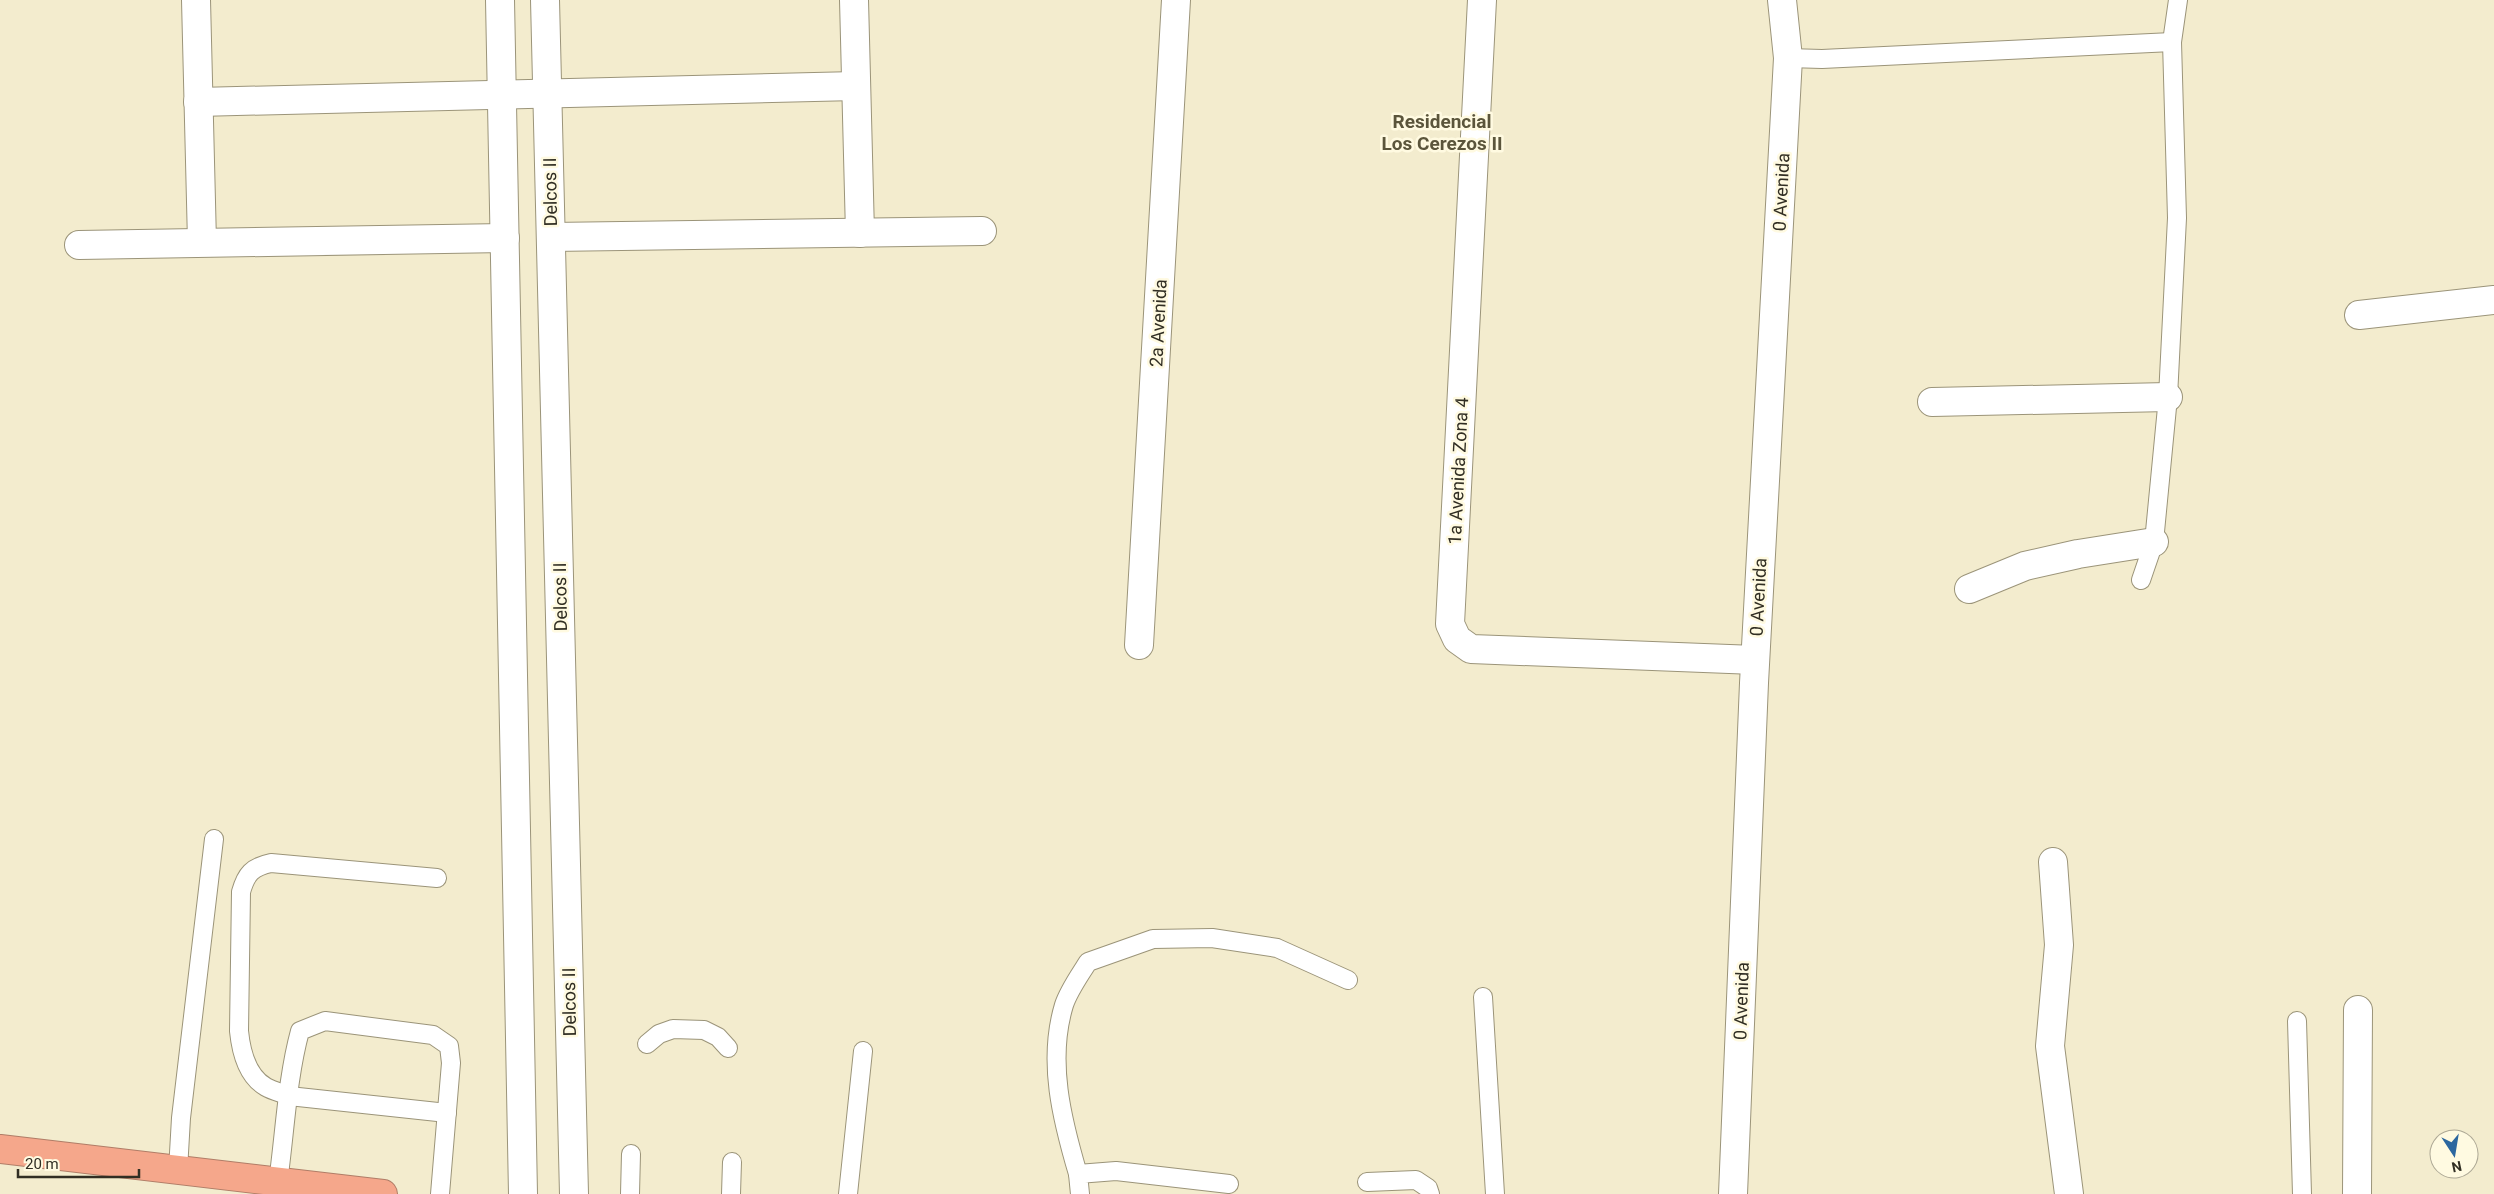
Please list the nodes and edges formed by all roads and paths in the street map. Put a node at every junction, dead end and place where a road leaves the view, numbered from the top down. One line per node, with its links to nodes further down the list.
1 (196, 0): 14 (street)
2 (500, 0): 13 (street)
3 (546, 0): 12 (street, Delcos II)
4 (854, 0): 11 (street)
5 (1176, 0): 28 (street, 2a Avenida)
6 (1482, 0): 29 (street, 1a Avenida Zona 4)
7 (1782, 0): 10 (street, 0 Avenida)
8 (2178, 0): 9 (lane)
9 (2172, 42): 10 (lane); 23 (lane)
10 (1788, 58): 29 (street, 0 Avenida)
11 (856, 86): 12 (street); 16 (street)
12 (548, 94): 13 (street); 17 (street, Delcos II)
13 (501, 95): 14 (street); 18 (street)
14 (198, 102): 19 (street)
15 (982, 231): 16 (street)
16 (860, 233): 17 (street)
17 (551, 237): 53 (street, Delcos II)
18 (505, 238): 19 (street); 52 (street)
19 (202, 242): 20 (street)
20 (79, 245)
21 (2494, 300): 22 (street)
22 (2359, 315)
23 (2168, 396): 24 (street); 25 (lane)
24 (1932, 402)
25 (2154, 542): 26 (lane); 27 (street)
26 (2141, 580)
27 (1969, 588)
28 (1139, 645)
29 (1755, 660): 60 (street, 0 Avenida)
30 (214, 838): 45 (lane)
31 (2053, 862): 61 (street)
32 (437, 878): 40 (lane)
33 (1348, 980): 46 (lane)
34 (1483, 997): 59 (lane)
35 (2358, 1010): 63 (street)
36 (2297, 1021): 62 (lane)
37 (647, 1044): 38 (lane)
38 (728, 1048)
39 (863, 1050): 56 (lane)
40 (289, 1096): 41 (lane); 41 (lane); 47 (lane)
41 (447, 1113): 51 (lane)
42 (0, 1149): 45 (highway)
43 (631, 1154): 54 (lane)
44 (732, 1162): 55 (lane)
45 (178, 1170): 47 (highway)
46 (1078, 1174): 49 (lane); 57 (lane)
47 (278, 1182): 50 (highway)
48 (1367, 1182): 58 (lane)
49 (1230, 1184)
50 (382, 1194)
51 (440, 1194)
52 (523, 1194)
53 (574, 1194)
54 (630, 1194)
55 (732, 1194)
56 (848, 1194)
57 (1080, 1194)
58 (1430, 1194)
59 (1495, 1194)
60 (1733, 1194)
61 (2068, 1194)
62 (2302, 1194)
63 (2357, 1194)

